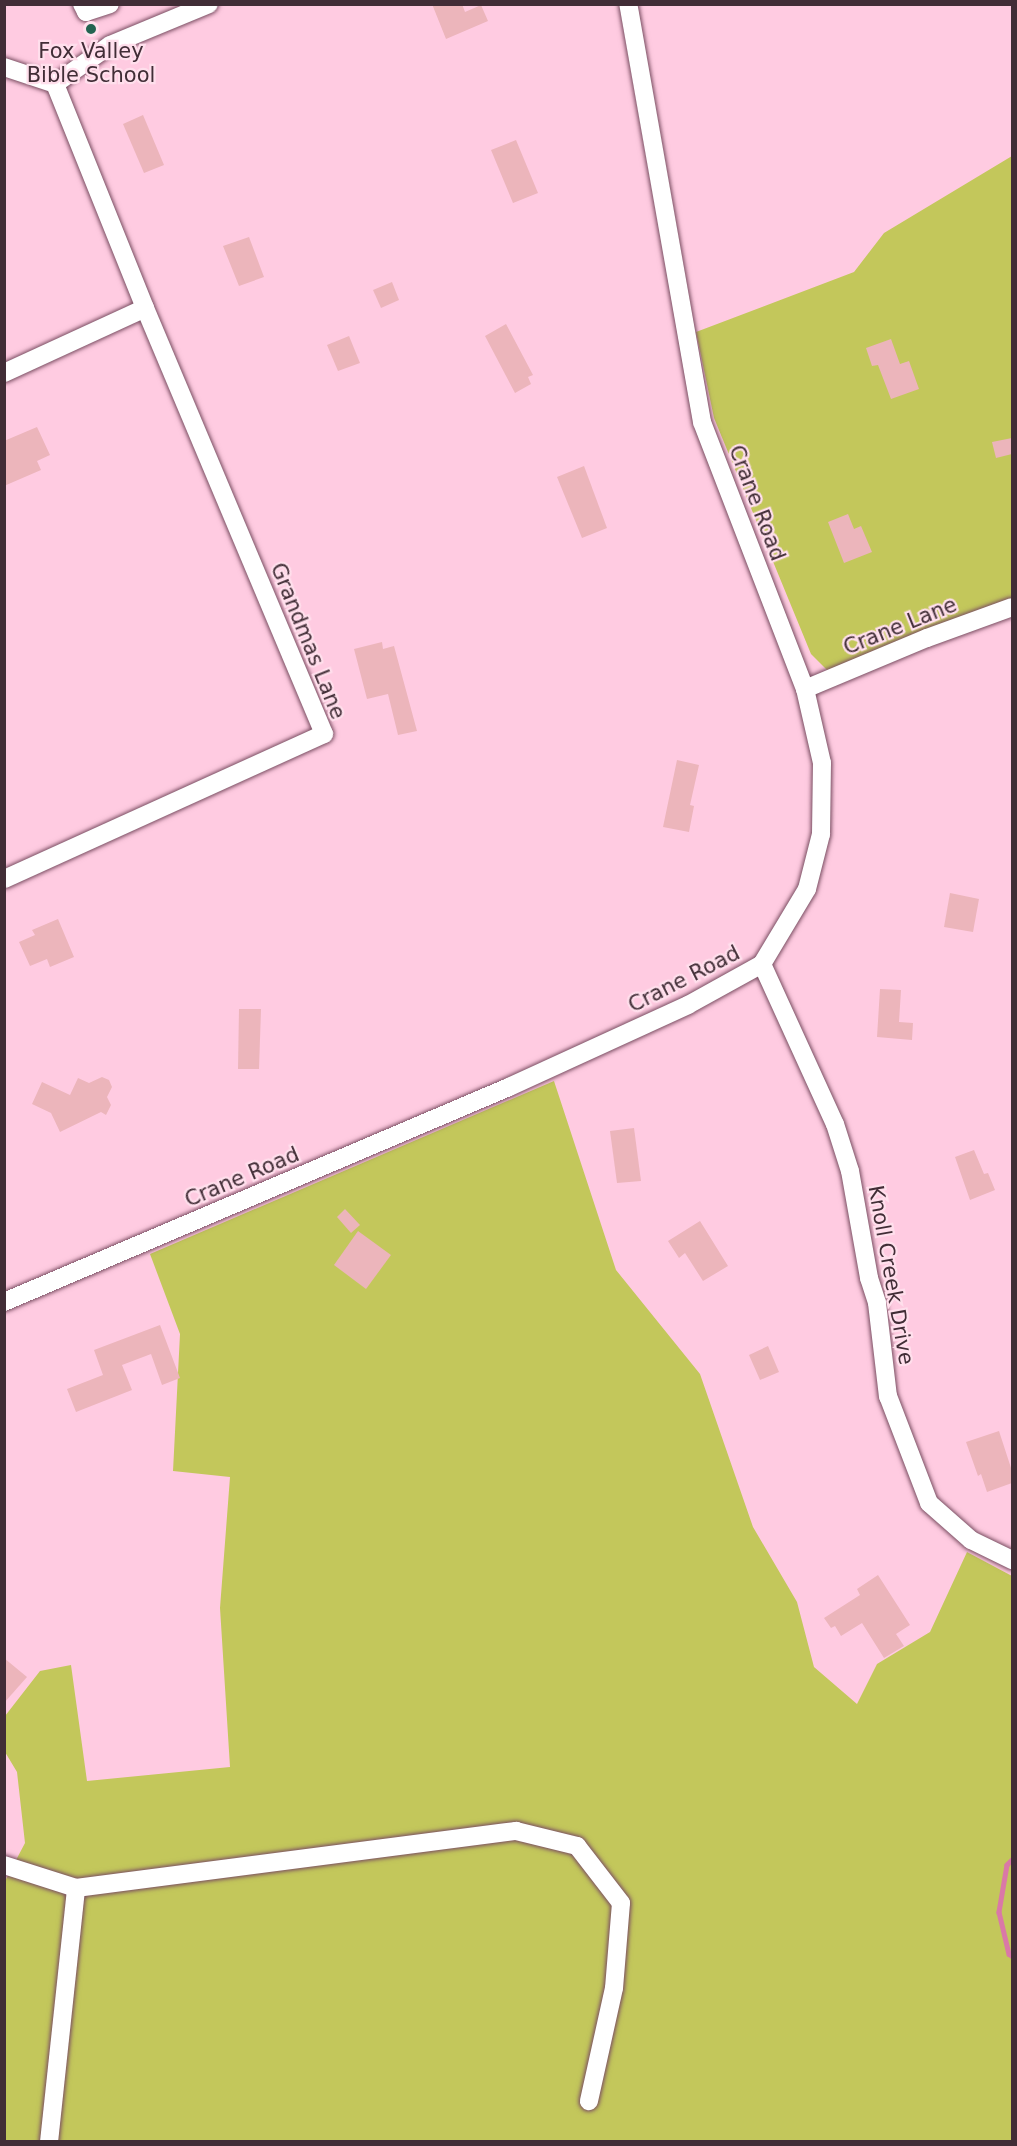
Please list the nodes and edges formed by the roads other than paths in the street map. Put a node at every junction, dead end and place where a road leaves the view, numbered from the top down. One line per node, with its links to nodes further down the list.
1 (82, 4): 2 (street)
2 (110, 4)
3 (209, 4): 6 (street)
4 (628, 4): 10 (street, Crane Road)
5 (4, 67): 6 (street)
6 (55, 84): 7 (street)
7 (145, 308): 8 (street); 11 (street, Grandmas Lane)
8 (4, 373)
9 (1012, 607): 10 (street, Crane Lane)
10 (805, 689): 12 (street, Crane Road)
11 (4, 879)
12 (762, 964): 13 (street, Crane Road); 14 (street, Knoll Creek Drive)
13 (4, 1302)
14 (1012, 1560)
15 (4, 1865): 16 (street)
16 (76, 1888): 17 (street); 18 (street)
17 (589, 2101)
18 (49, 2142)

